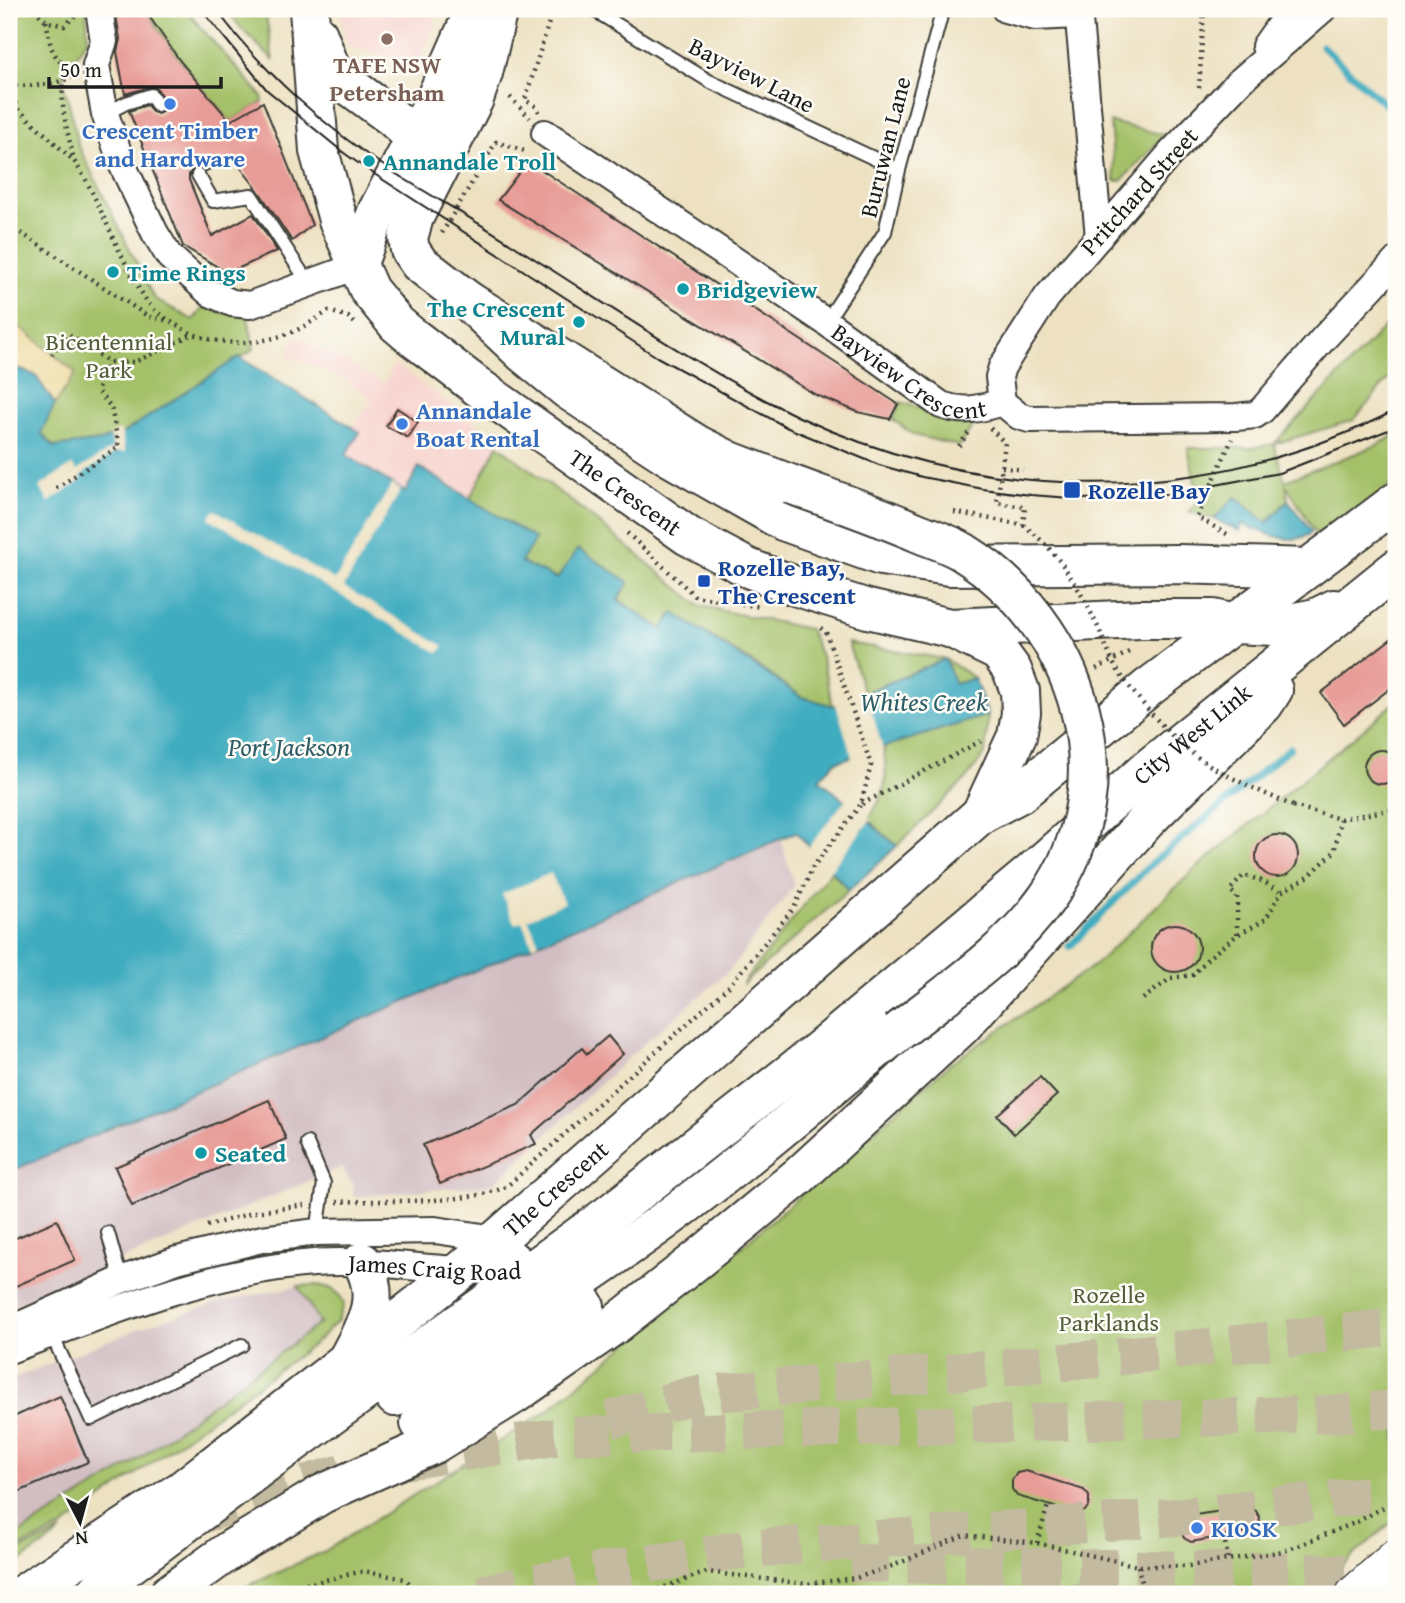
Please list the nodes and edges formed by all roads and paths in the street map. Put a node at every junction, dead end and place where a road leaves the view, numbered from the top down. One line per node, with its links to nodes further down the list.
1 (34, 9): 15 (path)
2 (76, 9): 15 (path)
3 (99, 9): 16 (street)
4 (475, 9): 24 (main road)
5 (498, 9): 29 (main road)
6 (553, 9): 23 (path)
7 (592, 9): 27 (lane, Bayview Lane)
8 (943, 9): 27 (lane, Buruwan Lane)
9 (1005, 9): 14 (street)
10 (1204, 9): 22 (path)
11 (1292, 9): 18 (street)
12 (1323, 9): 18 (street, Pritchard Street)
13 (309, 11): 24 (main road); 34 (main road, The Crescent)
14 (1078, 12): 31 (street)
15 (46, 21): 17 (path)
16 (96, 65): 17 (path); 21 (street)
17 (62, 81): 19 (path); 26 (path)
18 (1239, 82): 22 (street, Pritchard Street)
19 (9, 87): 26 (path)
20 (158, 105): 21 (lane)
21 (105, 114): 35 (street)
22 (1197, 126): 31 (street, Pritchard Street)
23 (545, 133): 38 (street, Bayview Crescent)
24 (415, 138): 29 (main road); 34 (main road)
25 (525, 151): 32 (path)
26 (74, 161): 37 (path)
27 (899, 170): 38 (lane, Buruwan Lane)
28 (198, 175): 35 (lane)
29 (433, 178): 32 (main road); 34 (main road)
30 (9, 225): 37 (path)
31 (1099, 236): 43 (street, Pritchard Street)
32 (425, 243): 36 (main road, The Crescent)
33 (1396, 261): 44 (street)
34 (357, 266): 35 (street); 55 (main road, The Crescent)
35 (309, 284)
36 (467, 300): 51 (main road, The Crescent); 72 (main road, bridge)
37 (167, 320): 40 (path)
38 (825, 322): 43 (street, Bayview Crescent)
39 (362, 330): 40 (path)
40 (192, 335): 42 (path)
41 (52, 355): 42 (path)
42 (109, 362): 47 (path)
43 (991, 406): 44 (street, Bayview Crescent); 45 (path)
44 (1241, 417): 51 (path)
45 (1002, 467): 46 (path); 49 (path)
46 (1023, 470)
47 (56, 488)
48 (1396, 502): 52 (main road)
49 (1025, 511)
50 (1023, 525): 66 (path, bridge)
51 (1232, 551): 52 (main road)
52 (1308, 568): 54 (main road)
53 (1382, 581): 54 (main road, The Crescent); 58 (main road, City West Link)
54 (1224, 622): 55 (main road, The Crescent); 65 (main road)
55 (950, 628): 65 (main road)
56 (826, 632): 57 (path)
57 (838, 634)
58 (1300, 647): 68 (main road, City West Link); 89 (main road)
59 (1137, 648): 60 (path)
60 (1090, 672)
61 (848, 696): 63 (path)
62 (989, 737): 63 (path)
63 (861, 804): 73 (path)
64 (1396, 809): 66 (path)
65 (981, 814): 76 (main road, The Crescent)
66 (1340, 819): 67 (path)
67 (1281, 892): 69 (path); 69 (path)
68 (992, 905): 78 (main road, The Crescent)
69 (1237, 934): 70 (path)
70 (1143, 999)
71 (307, 1143): 74 (lane)
72 (713, 1185): 81 (main road); 87 (main road)
73 (456, 1198)
74 (317, 1232): 76 (street, James Craig Road); 80 (street, James Craig Road)
75 (108, 1233): 80 (lane)
76 (496, 1239): 78 (street, James Craig Road); 79 (main road, The Crescent)
77 (362, 1262): 79 (street, James Craig Road); 82 (street, James Craig Road); 86 (main road)
78 (531, 1269): 79 (street, James Craig Road); 81 (main road); 88 (main road, The Crescent)
79 (462, 1270): 86 (main road, The Crescent)
80 (121, 1280): 82 (street, James Craig Road)
81 (528, 1315): 87 (main road); 88 (main road)
82 (47, 1324): 83 (street, James Craig Road); 84 (lane); 85 (street, James Craig Road)
83 (9, 1330)
84 (242, 1345)
85 (9, 1350)
86 (345, 1363): 93 (main road, The Crescent)
87 (503, 1368): 89 (main road)
88 (271, 1459): 100 (main road, The Crescent)
89 (323, 1494): 101 (main road)
90 (1396, 1500): 96 (path)
91 (1048, 1505): 94 (path)
92 (1224, 1536): 96 (path)
93 (112, 1538): 98 (main road); 99 (main road)
94 (1037, 1543): 97 (path); 104 (path)
95 (1396, 1558): 106 (main road)
96 (1228, 1560): 97 (path)
97 (1138, 1566): 105 (path)
98 (23, 1594)
99 (45, 1594)
100 (95, 1594)
101 (169, 1594)
102 (258, 1594): 103 (path)
103 (421, 1594)
104 (645, 1594)
105 (1145, 1594)
106 (1355, 1594)

